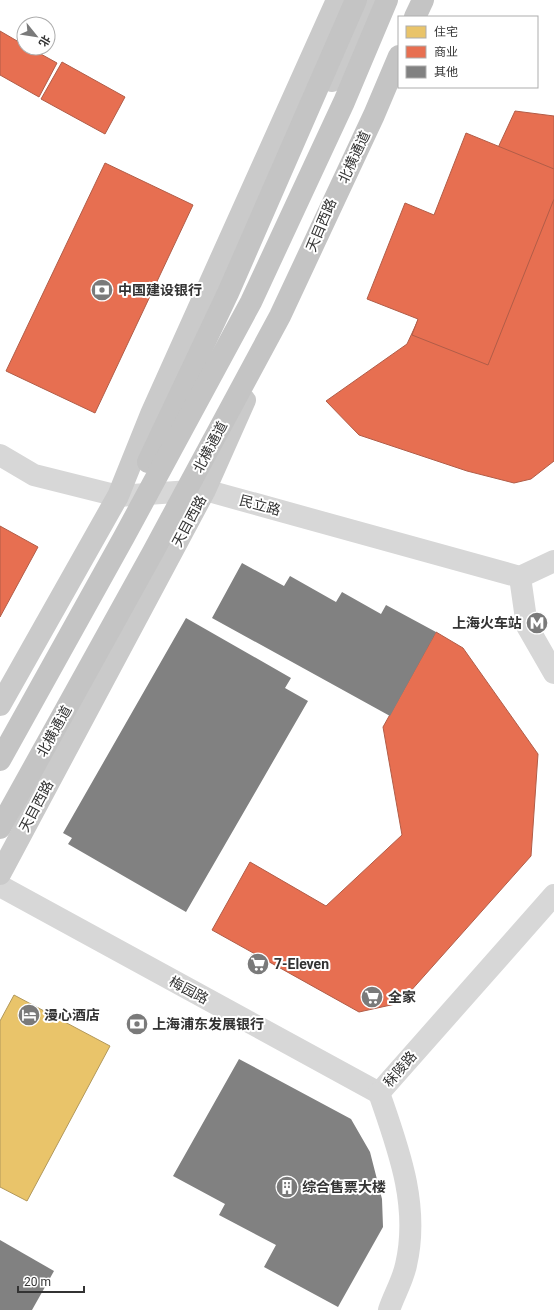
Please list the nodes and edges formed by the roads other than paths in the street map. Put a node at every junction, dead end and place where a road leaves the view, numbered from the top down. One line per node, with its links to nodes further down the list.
1 (337, 0): 13 (main road)
2 (356, 0): 16 (highway, bridge)
3 (369, 0): 13 (main road)
4 (387, 0): 16 (highway, bridge)
5 (418, 0): 7 (main road)
6 (422, 0): 8 (highway)
7 (411, 16)
8 (415, 16)
9 (398, 46): 12 (main road, 天目西路)
10 (398, 58): 20 (highway, 北横通道, bridge)
11 (0, 454): 13 (street, 民立路)
12 (205, 490): 13 (street, 民立路); 15 (street, 民立路); 21 (main road, 天目西路)
13 (118, 496): 18 (main road)
14 (554, 561): 15 (street)
15 (520, 577): 17 (street)
16 (79, 618): 19 (highway, bridge)
17 (554, 673)
18 (0, 705)
19 (0, 760)
20 (0, 828)
21 (0, 874)
22 (0, 886): 24 (street, 梅园路)
23 (554, 895): 24 (street, 秣陵路)
24 (379, 1093): 25 (street, 秣陵路)
25 (388, 1310)

